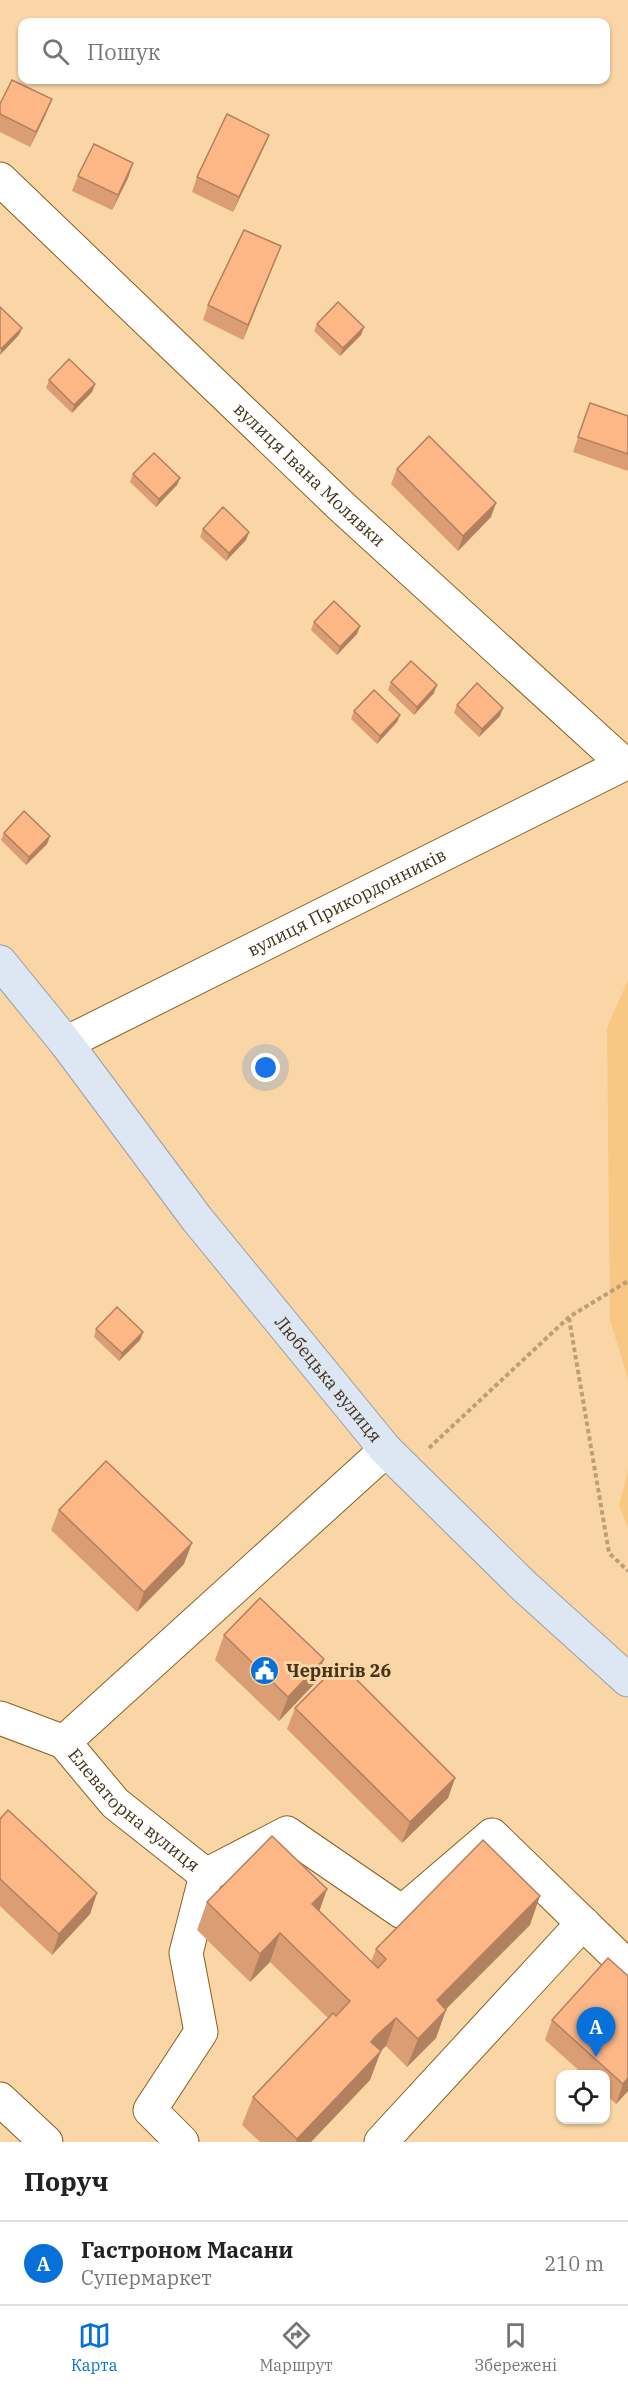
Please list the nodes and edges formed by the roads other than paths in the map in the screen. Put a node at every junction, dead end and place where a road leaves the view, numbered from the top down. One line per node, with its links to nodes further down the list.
1 (0, 179): 2 (street, вулиця Івана Молявки)
2 (626, 763): 4 (street, вулиця Прикордонників)
3 (0, 962): 4 (main road)
4 (66, 1043): 5 (main road, Любецька вулиця)
5 (396, 1460): 6 (main road, Любецька вулиця); 8 (street)
6 (628, 1680)
7 (0, 1718): 8 (street)
8 (64, 1742): 9 (street, Елеваторна вулиця)
9 (206, 1875): 10 (street, Елеваторна вулиця); 14 (street)
10 (583, 1923): 11 (street, Елеваторна вулиця); 15 (street)
11 (628, 1967)
12 (0, 2099): 13 (street)
13 (46, 2142)
14 (182, 2142)
15 (381, 2142)

